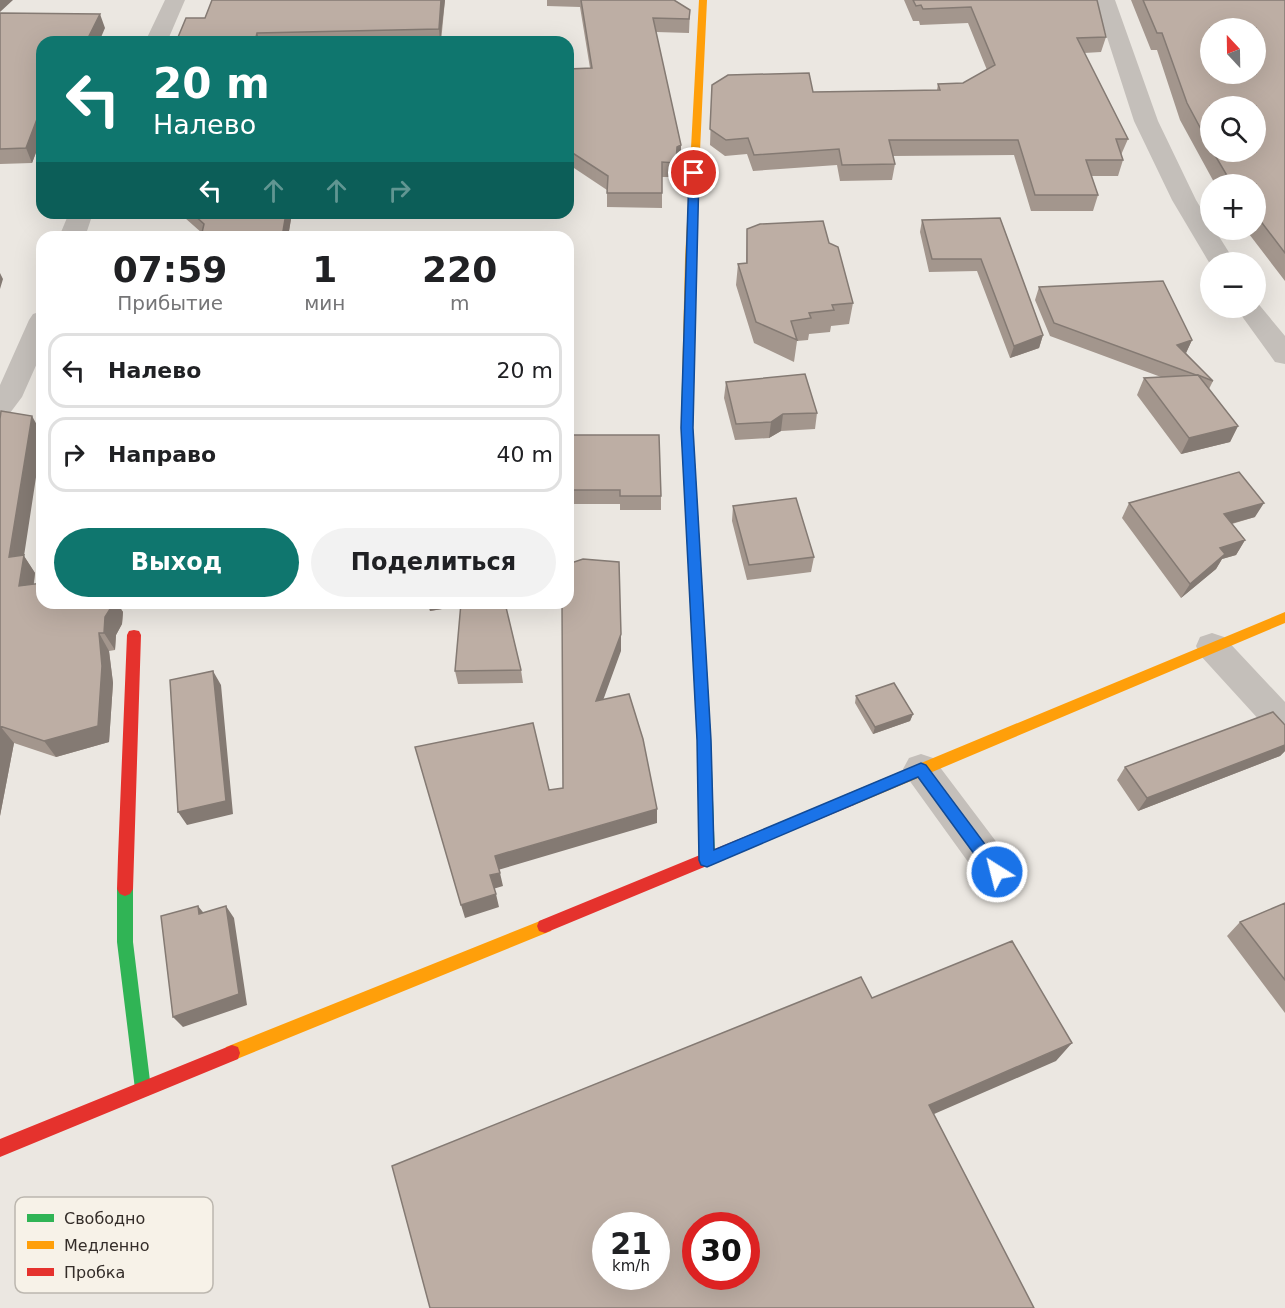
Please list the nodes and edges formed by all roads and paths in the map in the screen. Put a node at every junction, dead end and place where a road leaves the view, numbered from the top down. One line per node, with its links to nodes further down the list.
1 (175, 0): 4 (street)
2 (703, 0): 15 (street)
3 (1105, 0): 5 (street)
4 (159, 36)
5 (1216, 252)
6 (1257, 318): 8 (street)
7 (36, 334): 9 (street)
8 (1285, 355)
9 (0, 406)
10 (1285, 617): 12 (street)
11 (134, 635): 17 (street)
12 (1212, 646): 13 (street); 14 (street)
13 (1285, 725)
14 (921, 769): 15 (street); 16 (street)
15 (707, 860): 17 (street)
16 (997, 872)
17 (143, 1089): 18 (street)
18 (0, 1148)

